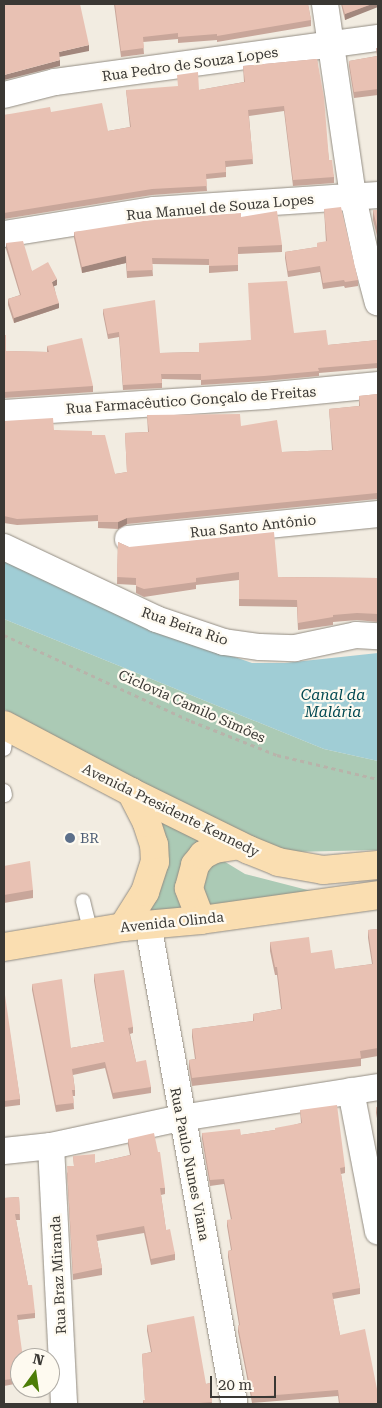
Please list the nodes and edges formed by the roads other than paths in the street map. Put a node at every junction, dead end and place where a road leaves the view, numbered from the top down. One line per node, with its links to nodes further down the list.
1 (325, 4): 3 (street)
2 (378, 38): 3 (street, Rua Pedro de Souza Lopes)
3 (330, 44): 4 (street, Rua Pedro de Souza Lopes); 5 (street)
4 (4, 94)
5 (366, 196): 6 (street, Rua Manuel de Souza Lopes); 7 (street)
6 (4, 234)
7 (378, 302)
8 (378, 385): 9 (street, Rua Farmacêutico Gonçalo de Freitas)
9 (4, 413)
10 (378, 514): 11 (street, Rua Santo Antônio)
11 (128, 538)
12 (4, 547): 13 (street, Rua Beira Rio)
13 (378, 636)
14 (5, 734): 15 (main road, Avenida Presidente Kennedy)
15 (131, 792): 16 (main road, Avenida Presidente Kennedy); 21 (main road)
16 (239, 846): 17 (main road, Avenida Presidente Kennedy); 20 (main road)
17 (378, 865)
18 (378, 895): 20 (main road, Avenida Olinda)
19 (83, 900): 22 (lane)
20 (201, 920): 21 (main road, Avenida Olinda)
21 (135, 926): 22 (main road, Avenida Olinda); 26 (street, Rua Paulo Nunes Viana)
22 (91, 933): 23 (main road, Avenida Olinda)
23 (4, 947)
24 (378, 1087): 25 (street)
25 (352, 1091): 26 (street); 29 (street)
26 (181, 1118): 27 (street); 31 (street, Rua Paulo Nunes Viana)
27 (51, 1146): 28 (street); 30 (street, Rua Braz Miranda)
28 (4, 1151)
29 (378, 1231)
30 (64, 1404)
31 (234, 1404)

